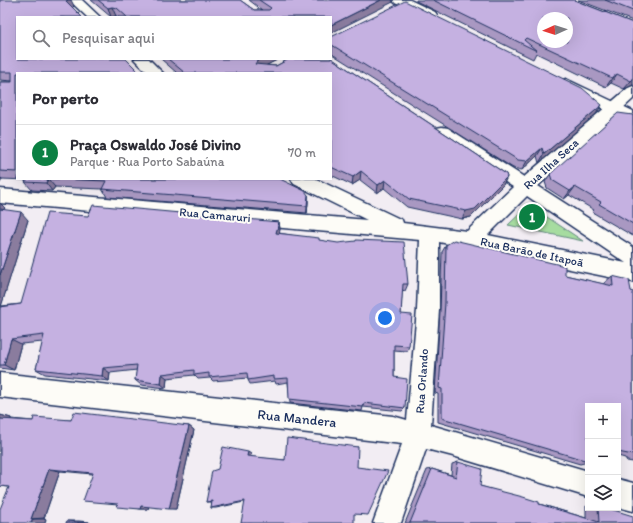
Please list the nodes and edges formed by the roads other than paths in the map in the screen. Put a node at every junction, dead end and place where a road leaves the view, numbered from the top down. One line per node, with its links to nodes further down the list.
1 (79, 1): 3 (street)
2 (401, 3): 4 (street)
3 (93, 16)
4 (445, 23)
5 (142, 60): 6 (street)
6 (155, 72)
7 (551, 76): 9 (street)
8 (633, 91): 9 (street, Rua Ilha Seca)
9 (614, 108): 10 (street); 13 (street, Rua Ilha Seca)
10 (633, 118)
11 (428, 123): 13 (street)
12 (302, 180): 15 (street)
13 (526, 186): 17 (street, Rua Ilha Seca); 18 (street)
14 (0, 196): 15 (street, Rua Camaruri)
15 (406, 230): 16 (street, Rua Camaruri)
16 (430, 233): 17 (street, Rua Barão de Itapoã); 21 (street, Rua Orlando)
17 (471, 240): 19 (street, Rua Barão de Itapoã)
18 (633, 258)
19 (633, 273)
20 (0, 385): 21 (street, Rua Mandera)
21 (418, 434): 22 (street, Rua Mandera); 25 (street, Rua Orlando)
22 (585, 483)
23 (621, 494): 24 (street)
24 (633, 497)
25 (387, 523)

